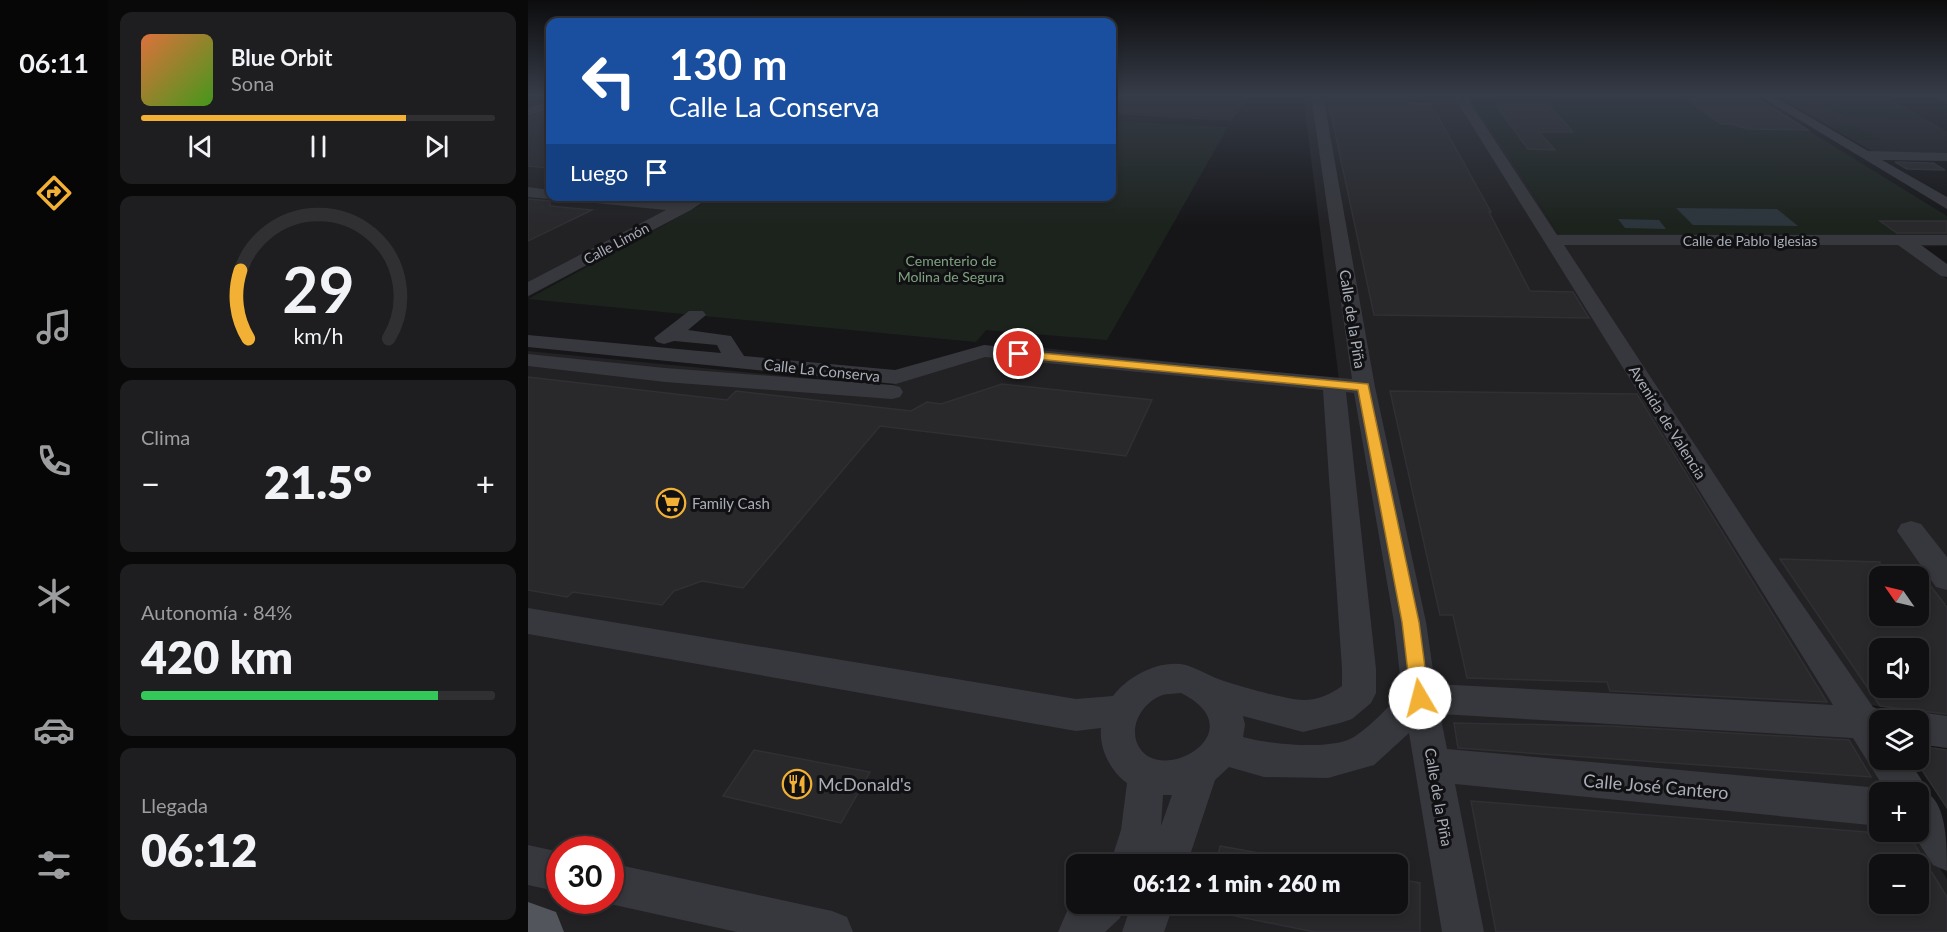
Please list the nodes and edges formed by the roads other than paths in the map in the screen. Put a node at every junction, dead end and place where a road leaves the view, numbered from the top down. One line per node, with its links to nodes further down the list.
1 (1322, 138): 24 (street, Calle de la Piña)
2 (1487, 138): 12 (street, Avenida de Valencia)
3 (1837, 138): 4 (street)
4 (1865, 155): 5 (street); 10 (street)
5 (1947, 157)
6 (528, 192): 7 (street)
7 (546, 194)
8 (625, 201): 11 (street)
9 (695, 201): 11 (street, Calle Limón)
10 (1947, 204)
11 (685, 207): 16 (street, Calle Limón)
12 (1552, 240): 13 (street, Calle de Pablo Iglesias); 31 (street, Avenida de Valencia)
13 (1902, 240): 14 (street, Calle de Pablo Iglesias); 15 (street)
14 (1947, 240)
15 (1947, 272)
16 (528, 290)
17 (696, 315): 18 (street)
18 (669, 334): 20 (street); 23 (street)
19 (528, 341): 20 (street, Calle La Conserva)
20 (644, 352): 23 (street, Calle La Conserva)
21 (1019, 354): 22 (street); 23 (street, Calle La Conserva); 24 (street, Calle La Conserva)
22 (528, 360)
23 (736, 361)
24 (1349, 386): 28 (street); 29 (street, Calle de la Piña)
25 (1911, 531): 26 (street)
26 (1945, 574)
27 (528, 621): 30 (street)
28 (1214, 694): 30 (street); 35 (street)
29 (1420, 698): 33 (street); 35 (street); 36 (street, Calle de la Piña)
30 (1122, 711): 37 (street)
31 (1869, 723)
32 (1929, 730): 34 (street)
33 (1869, 731)
34 (1947, 732)
35 (1211, 759): 37 (street); 42 (street)
36 (1433, 765): 38 (street, Calle José Cantero); 53 (street, Calle de la Piña)
37 (1146, 774): 41 (street)
38 (1869, 806)
39 (1929, 824): 40 (street)
40 (1947, 851)
41 (1133, 854)
42 (1171, 854)
43 (528, 866): 44 (street)
44 (546, 869)
45 (624, 887): 50 (street)
46 (1093, 914): 51 (street)
47 (1149, 914): 52 (street)
48 (528, 930): 49 (main road)
49 (536, 932)
50 (832, 932)
51 (1079, 932)
52 (1143, 932)
53 (1463, 932)

